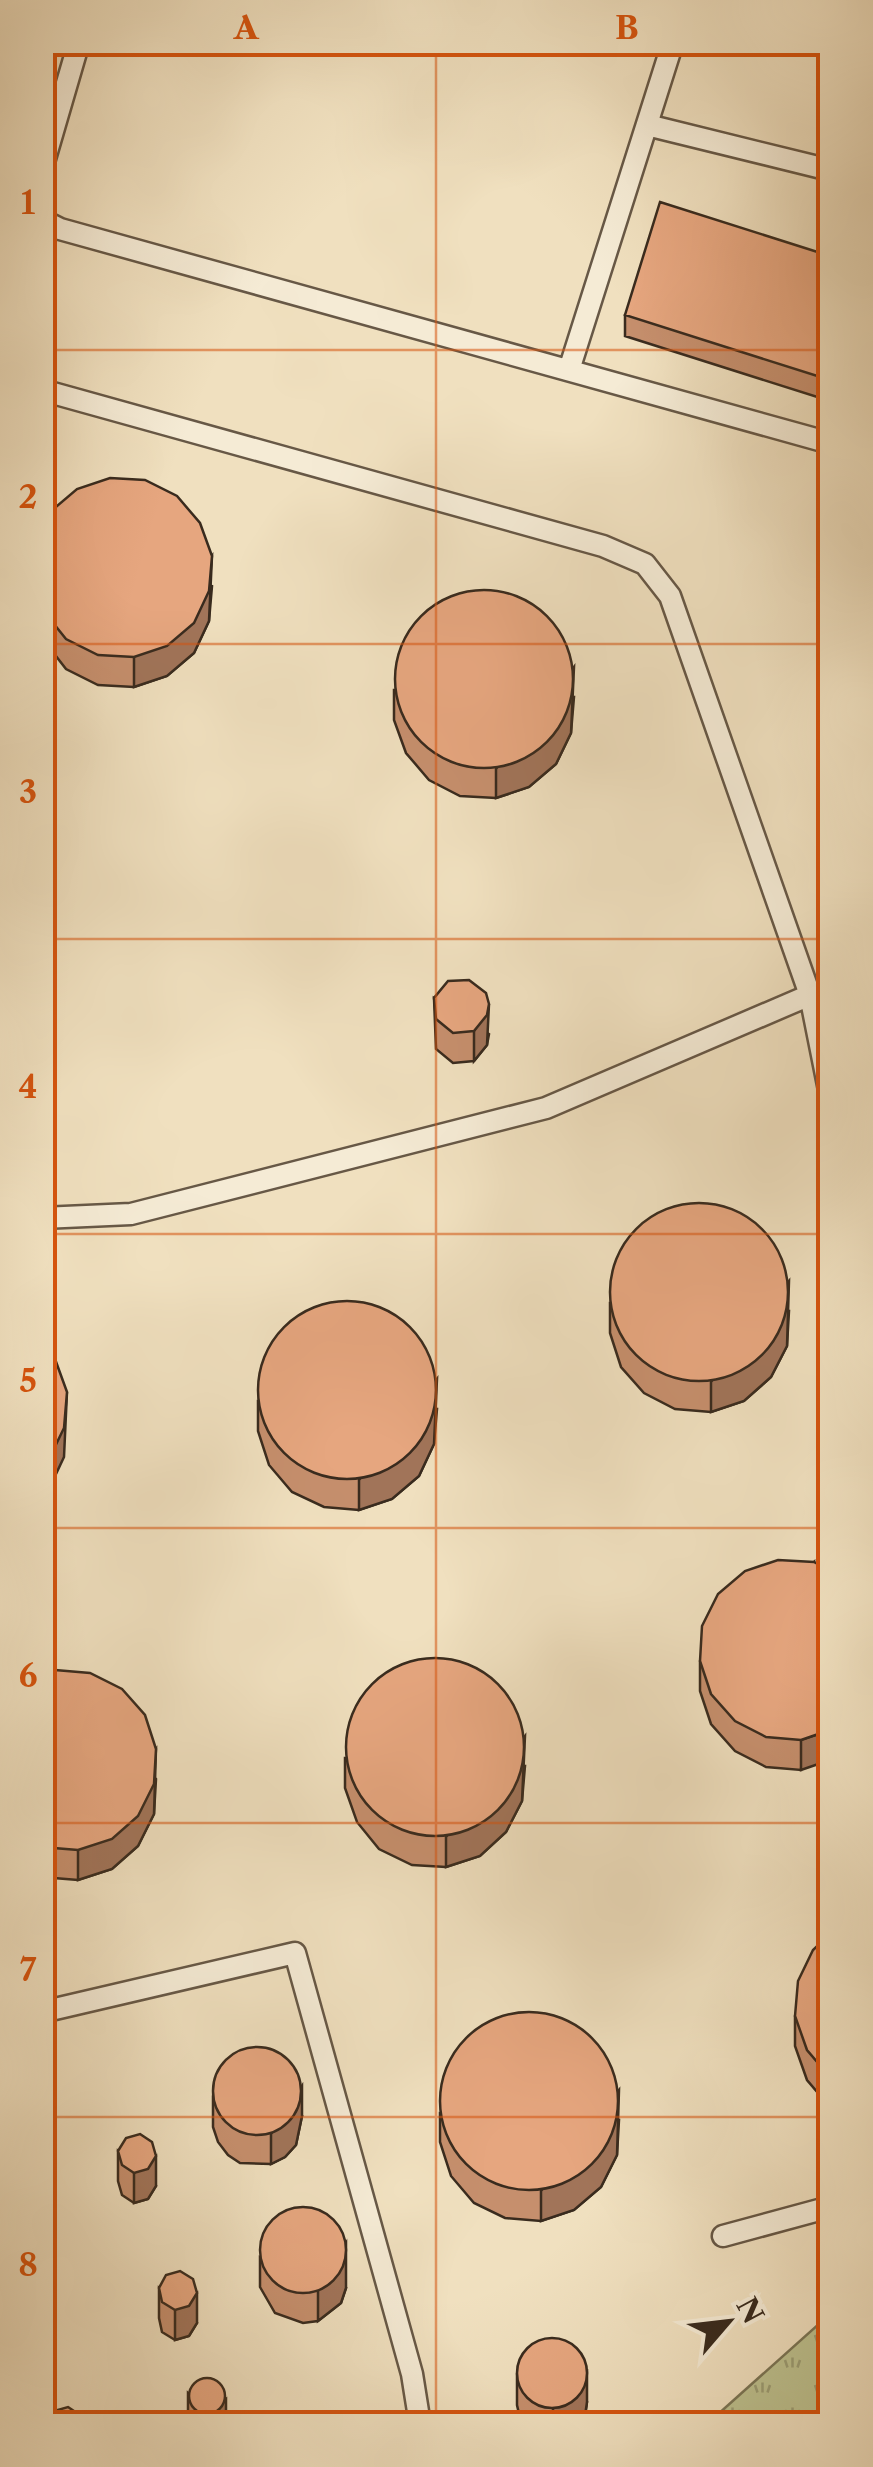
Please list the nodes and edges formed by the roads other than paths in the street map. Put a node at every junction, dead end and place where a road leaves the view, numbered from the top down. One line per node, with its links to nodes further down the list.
1 (79, 42): 4 (lane)
2 (674, 42): 3 (lane)
3 (647, 125): 5 (lane); 7 (lane)
4 (42, 169)
5 (830, 170)
6 (42, 220): 7 (lane)
7 (568, 370): 9 (lane)
8 (42, 390): 10 (lane)
9 (830, 443)
10 (820, 994): 11 (lane); 12 (lane)
11 (830, 1095)
12 (42, 1218)
13 (42, 2012): 16 (lane)
14 (830, 2208): 15 (lane)
15 (723, 2236)
16 (420, 2424)

